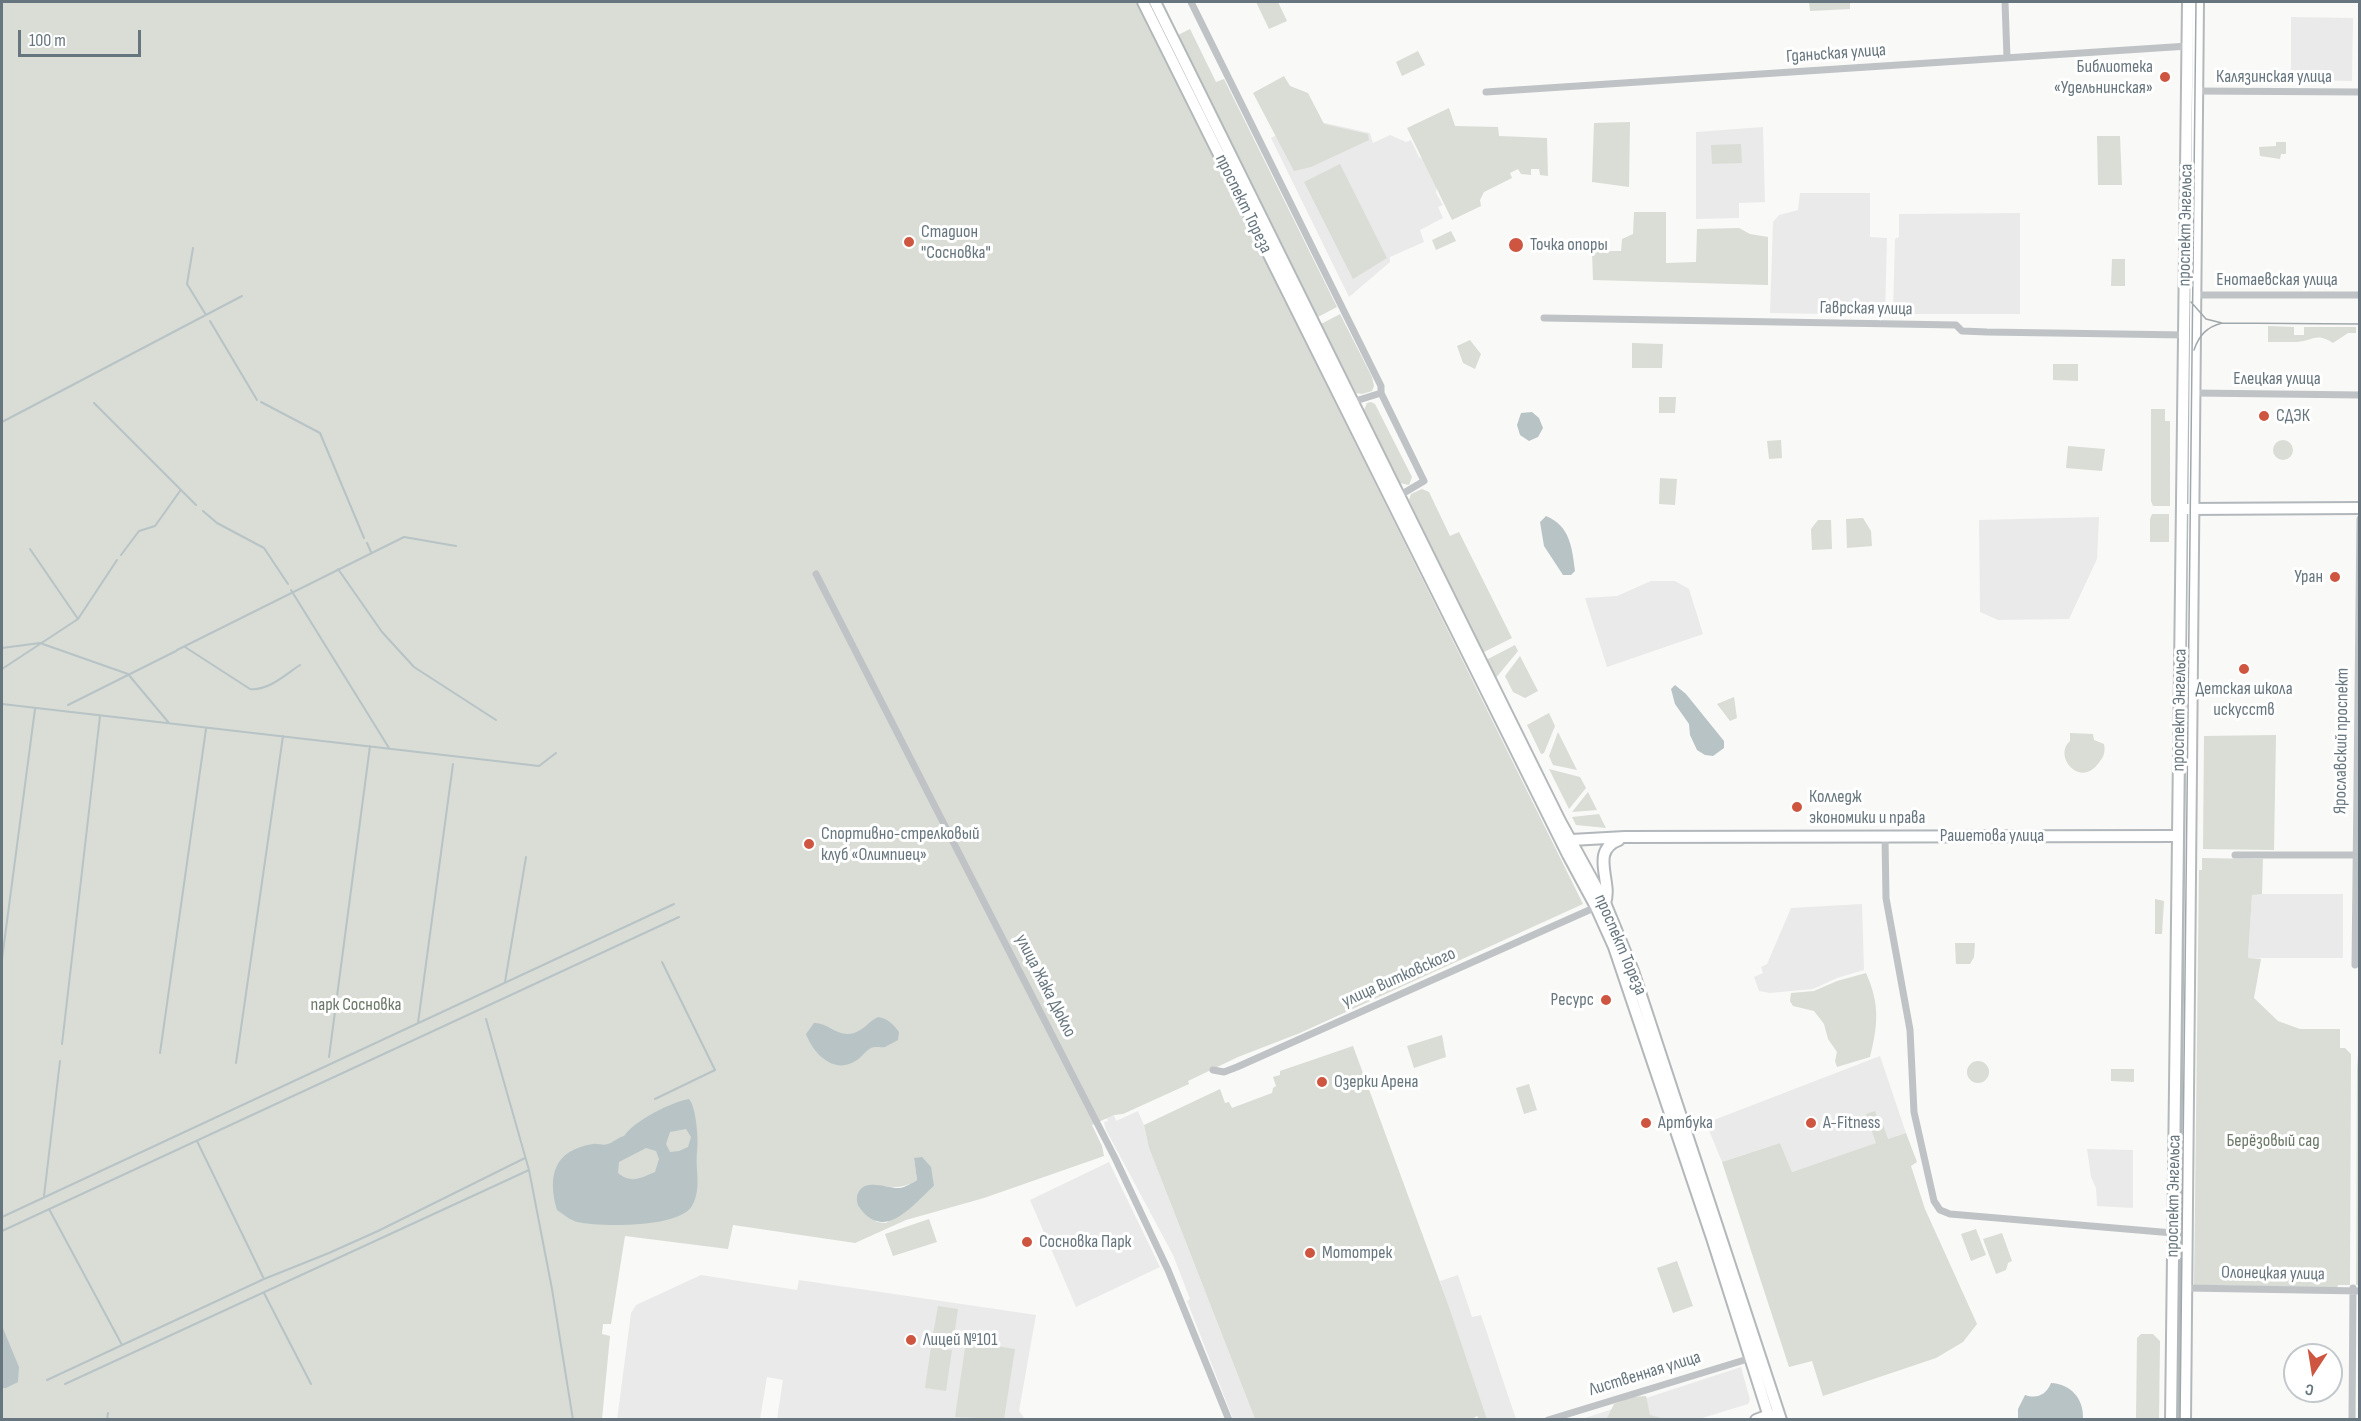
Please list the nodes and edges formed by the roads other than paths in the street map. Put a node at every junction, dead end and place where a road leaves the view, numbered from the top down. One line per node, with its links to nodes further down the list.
1 (1143, 2): 19 (main road, проспект Тореза)
2 (1155, 2): 19 (main road, проспект Тореза)
3 (1191, 2): 16 (street)
4 (2005, 2): 8 (street)
5 (2188, 2): 7 (main road, проспект Энгельса)
6 (2199, 2): 9 (main road, проспект Энгельса)
7 (2188, 46): 8 (street, Гданьская улица); 9 (main road, проспект Энгельса)
8 (2007, 58): 10 (street, Гданьская улица)
9 (2192, 91): 11 (street, Калязинская улица); 12 (main road, проспект Энгельса); 15 (main road, проспект Энгельса)
10 (1486, 92)
11 (2360, 92)
12 (2195, 295): 13 (street, Енотаевская улица); 17 (main road, проспект Энгельса)
13 (2360, 295)
14 (1544, 318): 15 (street, Гаврская улица)
15 (2185, 335): 22 (main road, проспект Энгельса)
16 (1381, 389): 19 (street); 20 (street)
17 (2194, 393): 18 (street, Елецкая улица); 22 (main road, проспект Энгельса)
18 (2360, 395)
19 (1348, 404): 20 (main road, проспект Тореза)
20 (1395, 498): 29 (main road, проспект Тореза)
21 (2360, 508): 22 (main road)
22 (2188, 509): 25 (main road, проспект Энгельса); 26 (main road, проспект Энгельса)
23 (2360, 519): 31 (street, Ярославский проспект)
24 (816, 574): 41 (street, улица Жака Дюкло)
25 (2178, 836): 26 (main road, Рашетова улица); 28 (main road, Рашетова улица); 35 (main road, проспект Энгельса)
26 (2191, 836): 36 (main road, проспект Энгельса)
27 (1625, 837): 28 (main road, Рашетова улица); 29 (main road, Рашетова улица); 32 (main road)
28 (1885, 837): 35 (street)
29 (1567, 842): 32 (main road, проспект Тореза)
30 (2235, 855): 31 (street)
31 (2358, 855): 33 (street, Ярославский проспект)
32 (1601, 905): 34 (street, улица Витковского); 38 (main road, проспект Тореза); 40 (main road, проспект Тореза)
33 (2355, 965)
34 (1213, 1070)
35 (2173, 1233): 44 (main road, проспект Энгельса)
36 (2187, 1288): 37 (street, Олонецкая улица); 45 (main road, проспект Энгельса)
37 (2355, 1290): 39 (street)
38 (1751, 1358): 40 (main road, проспект Тореза); 42 (street, Лиственная улица)
39 (2356, 1404): 46 (street)
40 (1776, 1418): 43 (main road)
41 (1229, 1419)
42 (1548, 1419)
43 (1756, 1419)
44 (2171, 1419)
45 (2185, 1419)
46 (2352, 1419)

